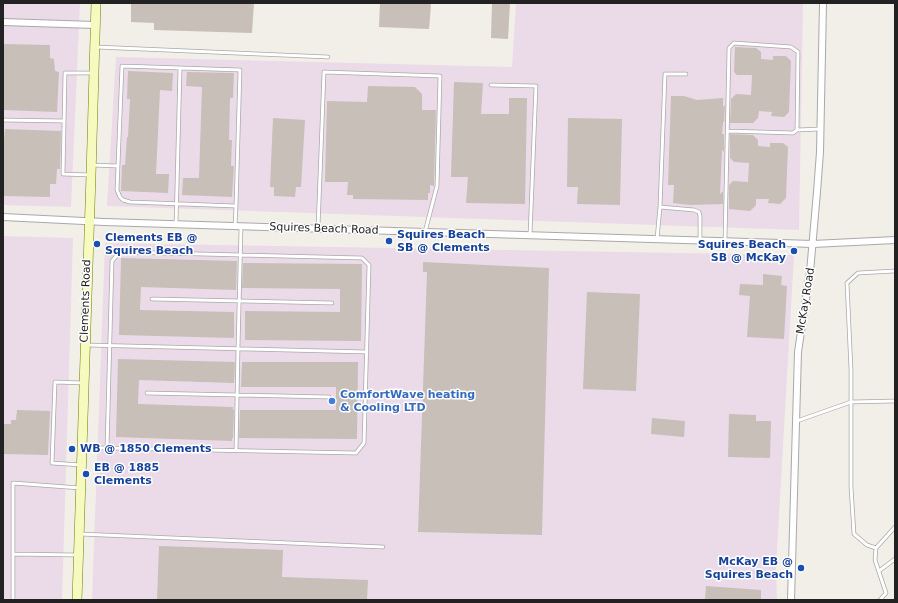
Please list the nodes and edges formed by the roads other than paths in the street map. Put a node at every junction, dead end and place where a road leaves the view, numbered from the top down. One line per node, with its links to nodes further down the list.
1 (96, 3): 4 (street, Clements Road)
2 (823, 3): 13 (street, McKay Road)
3 (3, 22): 4 (street)
4 (95, 25): 5 (street, Clements Road)
5 (94, 47): 6 (lane); 8 (street, Clements Road)
6 (328, 57)
7 (180, 68): 17 (lane); 19 (lane); 20 (lane)
8 (94, 73): 12 (lane); 16 (street, Clements Road)
9 (686, 74): 21 (lane)
10 (491, 85): 28 (lane)
11 (3, 120): 12 (lane)
12 (64, 121): 18 (lane)
13 (820, 129): 15 (lane); 33 (street, McKay Road)
14 (728, 130): 15 (lane); 15 (lane); 32 (lane)
15 (797, 130)
16 (92, 165): 17 (lane); 18 (street, Clements Road)
17 (118, 166): 19 (lane)
18 (91, 176): 23 (street, Clements Road)
19 (176, 204): 20 (lane); 24 (lane)
20 (236, 206): 25 (lane)
21 (660, 208): 29 (lane); 30 (lane)
22 (3, 217): 23 (street, Squires Beach Road)
23 (90, 221): 24 (street, Squires Beach Road); 39 (street, Clements Road)
24 (176, 224): 25 (street, Squires Beach Road)
25 (238, 226): 26 (street, Squires Beach Road); 34 (lane)
26 (318, 228): 27 (street, Squires Beach Road); 27 (lane)
27 (425, 232): 28 (street, Squires Beach Road)
28 (530, 235): 29 (street, Squires Beach Road)
29 (657, 239): 30 (street, Squires Beach Road)
30 (700, 240): 32 (street, Squires Beach Road)
31 (895, 240): 33 (street, Squires Beach Road)
32 (725, 241): 33 (street, Squires Beach Road)
33 (813, 244): 49 (street, McKay Road)
34 (241, 255): 37 (lane); 40 (lane); 42 (lane)
35 (895, 271): 48 (lane)
36 (152, 299): 37 (lane)
37 (240, 301): 38 (lane); 41 (lane)
38 (332, 303)
39 (85, 345): 40 (lane); 43 (street, Clements Road)
40 (110, 346): 41 (lane); 51 (lane)
41 (238, 348): 42 (lane); 45 (lane)
42 (367, 352): 52 (lane)
43 (84, 383): 50 (street, Clements Road); 53 (lane)
44 (147, 393): 45 (lane)
45 (237, 396): 46 (lane); 52 (lane)
46 (329, 397)
47 (895, 401): 48 (lane)
48 (851, 402): 49 (lane); 58 (lane)
49 (796, 421): 65 (street, McKay Road)
50 (82, 448): 51 (lane); 53 (street, Clements Road)
51 (108, 448): 52 (lane)
52 (236, 451)
53 (81, 465): 54 (street, Clements Road)
54 (80, 488): 56 (street, Clements Road); 59 (lane)
55 (895, 527): 58 (lane)
56 (78, 534): 57 (lane); 60 (street, Clements Road)
57 (382, 547)
58 (876, 548): 62 (lane)
59 (13, 554): 60 (lane); 63 (lane)
60 (78, 555): 64 (street, Clements Road)
61 (895, 559): 62 (lane)
62 (879, 571): 66 (lane)
63 (13, 600)
64 (77, 600)
65 (791, 600)
66 (880, 600)

